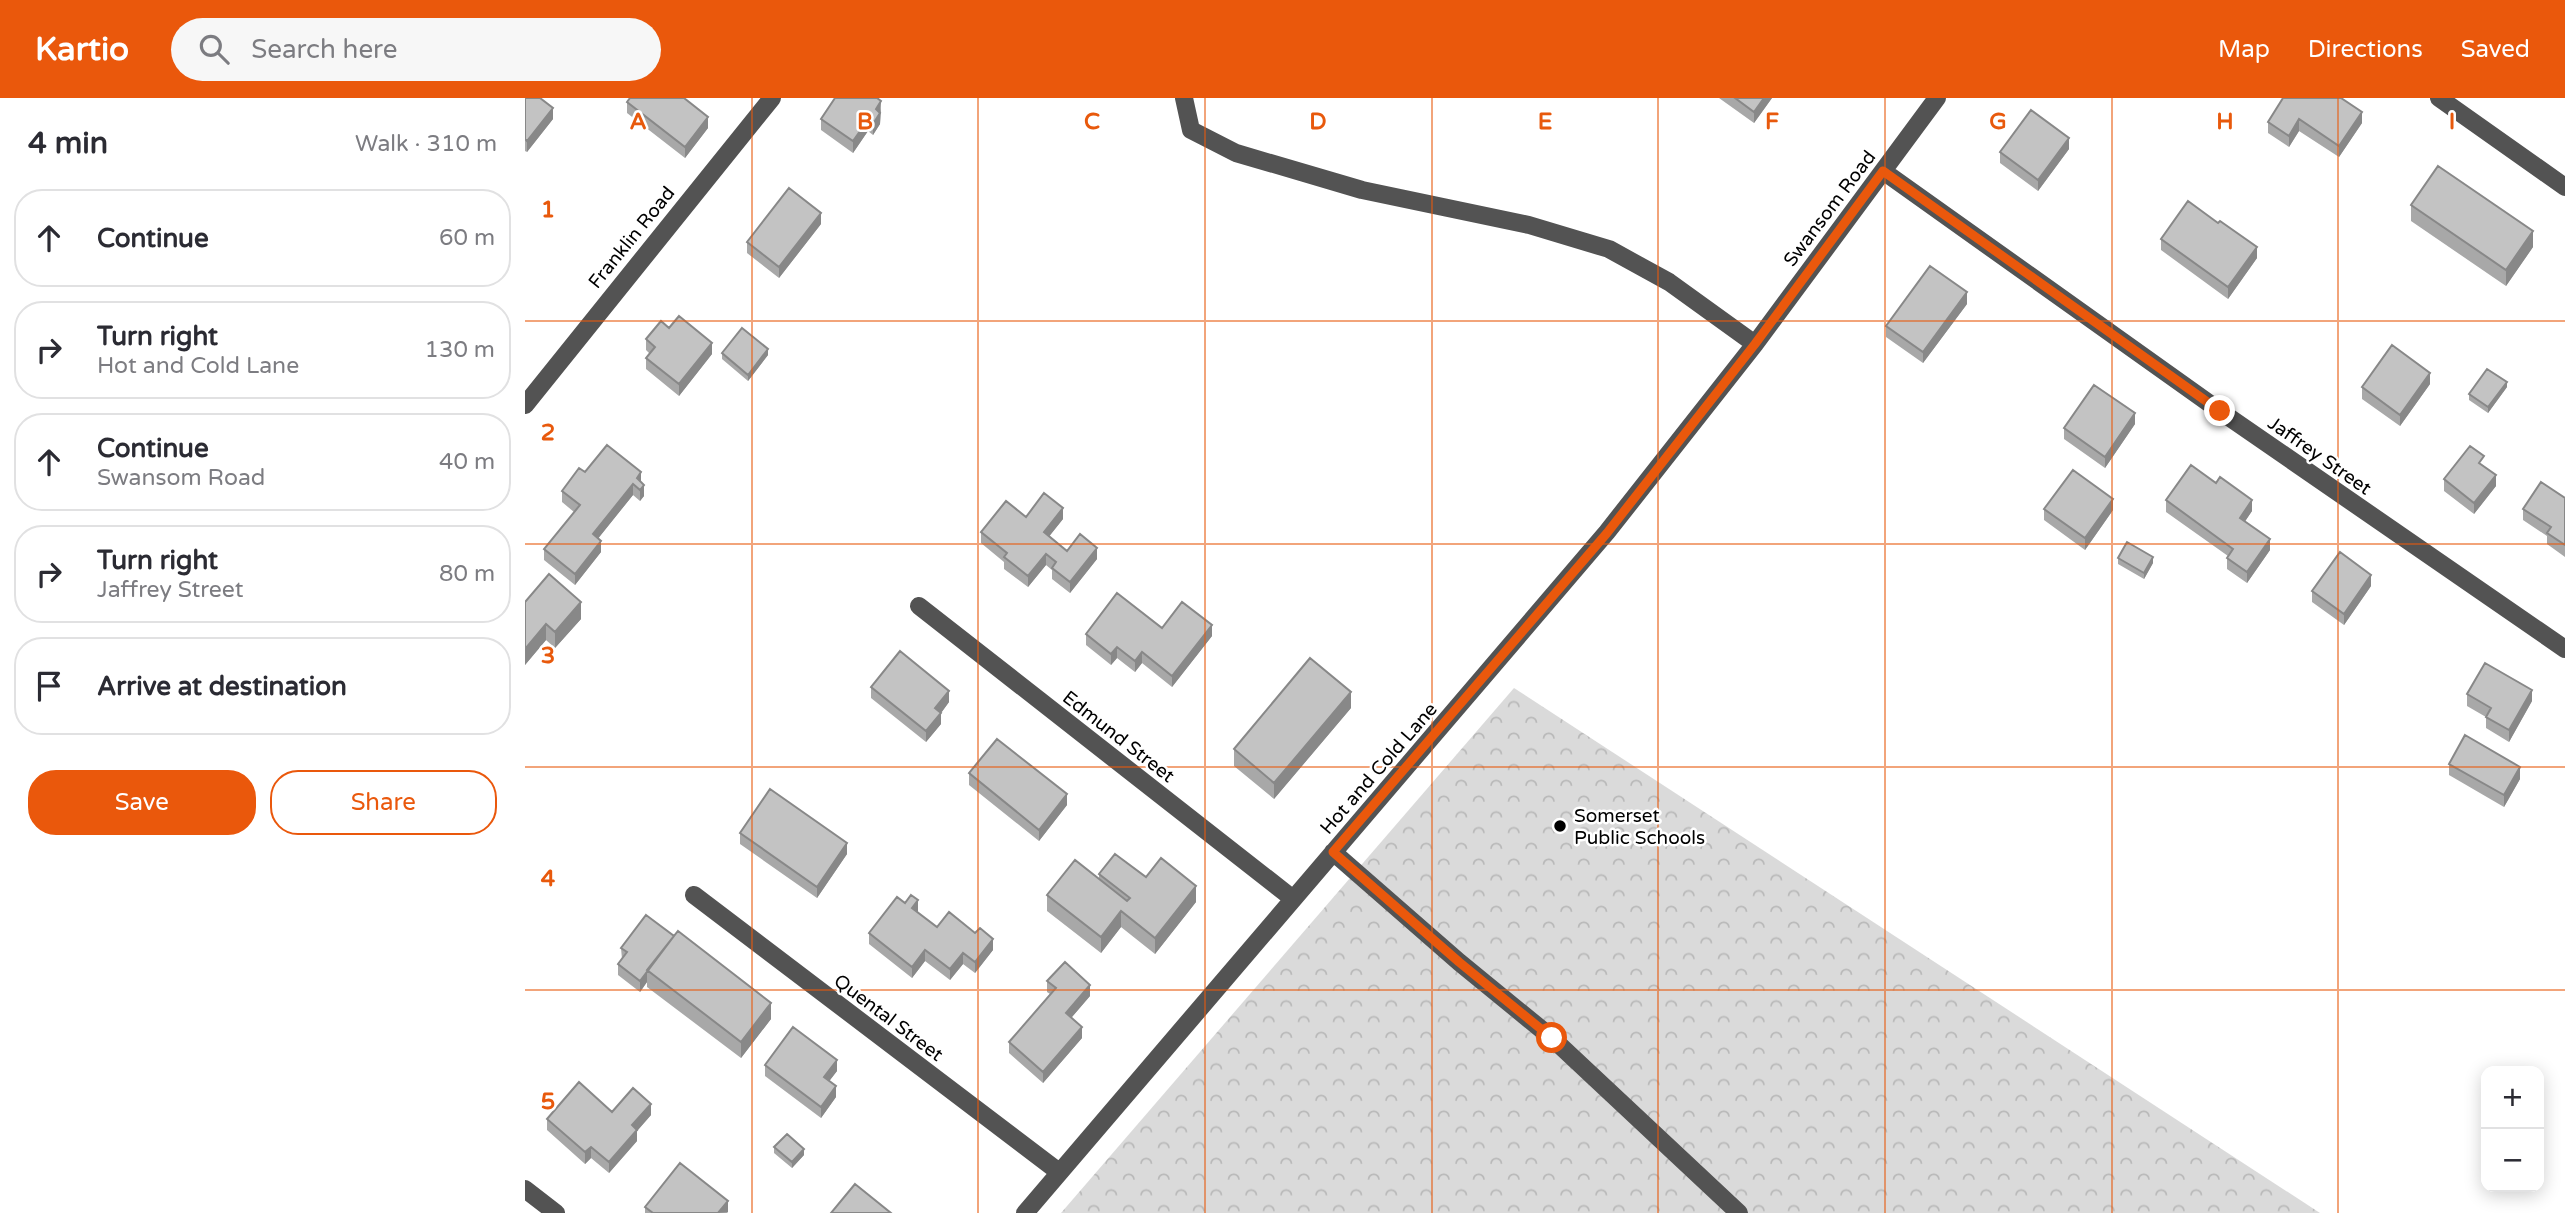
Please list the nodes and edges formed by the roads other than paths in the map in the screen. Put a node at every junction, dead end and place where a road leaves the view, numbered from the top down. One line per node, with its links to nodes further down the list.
1 (772, 98): 8 (street, Franklin Road)
2 (1184, 98): 7 (street)
3 (1937, 98): 5 (street, Swansom Road)
4 (2439, 98): 6 (street)
5 (1883, 171): 7 (street, Swansom Road); 10 (street, Jaffrey Street)
6 (2565, 187)
7 (1755, 344): 11 (street, Hot and Cold Lane)
8 (525, 405)
9 (919, 606): 13 (street, Edmund Street)
10 (2565, 649)
11 (1333, 852): 13 (street, Hot and Cold Lane); 18 (street)
12 (694, 895): 14 (street, Quental Street)
13 (1292, 898): 14 (street, Hot and Cold Lane)
14 (1059, 1172): 17 (street, Hot and Cold Lane)
15 (525, 1189): 16 (street)
16 (556, 1213)
17 (1025, 1213)
18 (1739, 1213)

